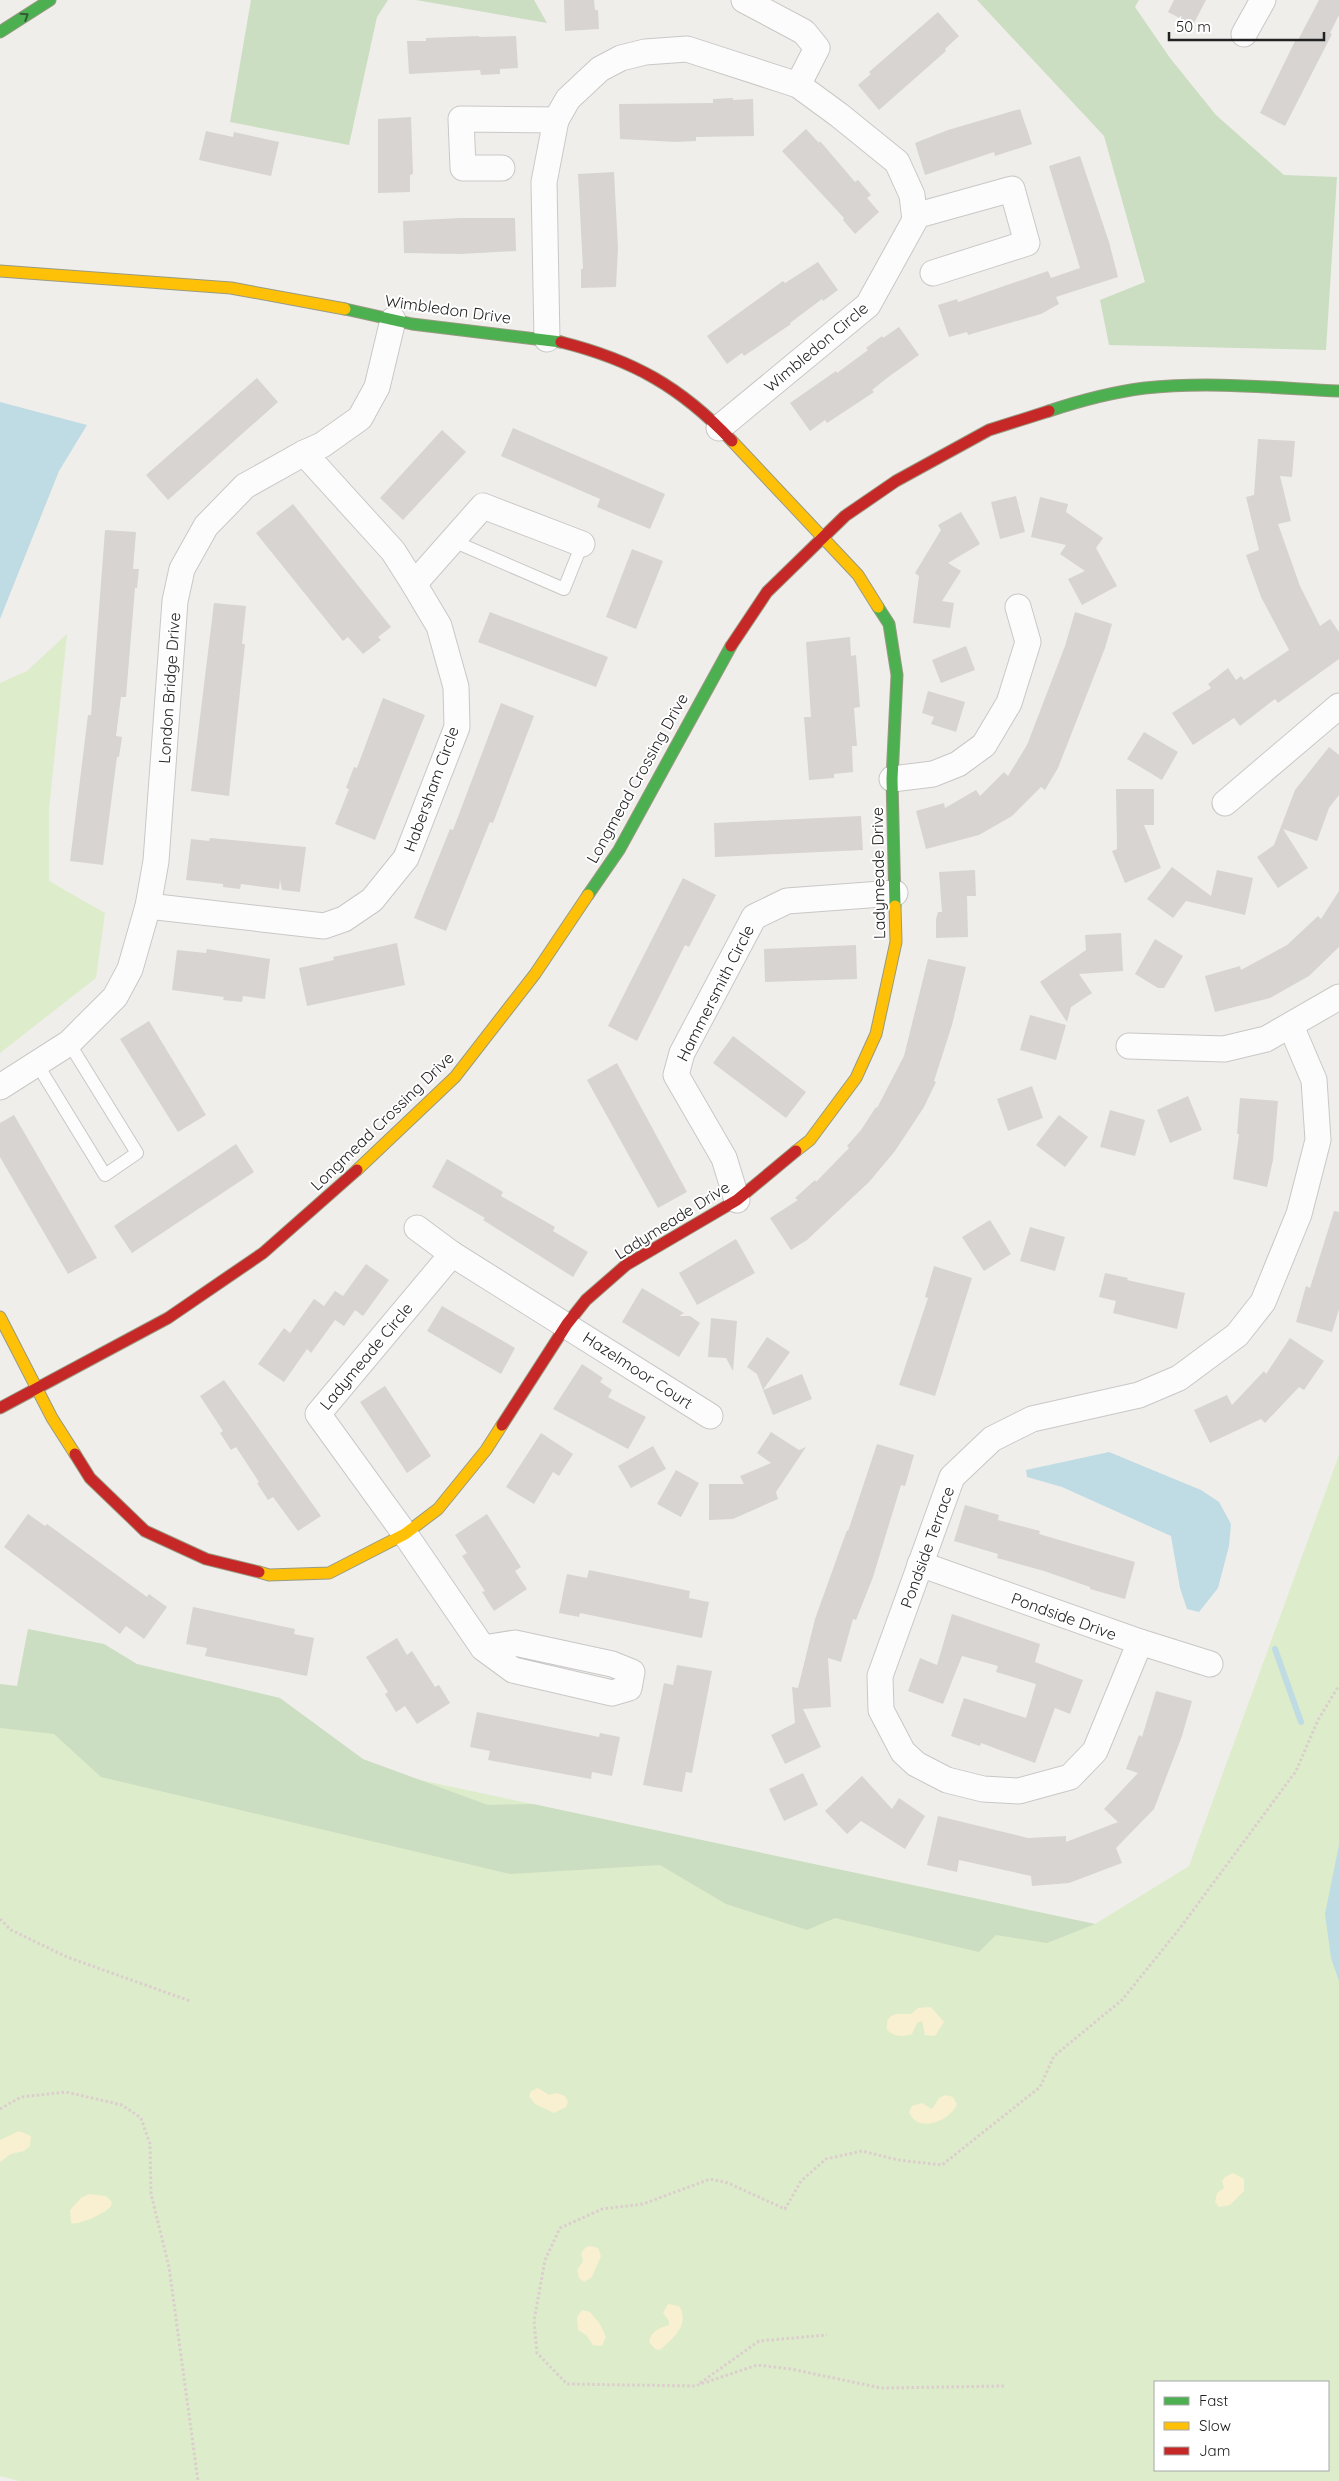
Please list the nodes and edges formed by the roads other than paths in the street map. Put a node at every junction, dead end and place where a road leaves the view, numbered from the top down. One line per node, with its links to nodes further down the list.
1 (50, 0): 4 (main road, one-way to 1)
2 (744, 0): 6 (street)
3 (1263, 0): 5 (street)
4 (0, 32)
5 (1244, 34)
6 (798, 85): 7 (street); 9 (street)
7 (556, 120): 8 (street); 13 (street)
8 (502, 168)
9 (915, 216): 11 (street); 15 (street, Wimbledon Circle)
10 (0, 271): 12 (main road, Wimbledon Drive)
11 (933, 273)
12 (393, 320): 13 (main road, Wimbledon Drive); 16 (street, London Bridge Drive)
13 (547, 339): 15 (main road, Wimbledon Drive)
14 (1339, 391): 17 (main road, Longmead Crossing Drive)
15 (719, 428): 17 (main road, Wimbledon Drive)
16 (304, 453): 20 (street, Habersham Circle); 26 (street, London Bridge Drive)
17 (823, 536): 23 (main road, Ladymeade Drive); 38 (main road, Longmead Crossing Drive)
18 (453, 541): 19 (street); 19 (lane); 20 (street)
19 (582, 544)
20 (414, 584): 26 (street, Habersham Circle)
21 (1018, 607): 23 (street)
22 (1339, 706): 24 (street)
23 (892, 779): 25 (main road, Ladymeade Drive)
24 (1226, 803)
25 (895, 894): 33 (main road, Ladymeade Drive); 33 (street, Hammersmith Circle)
26 (148, 906): 29 (street, London Bridge Drive)
27 (1339, 997): 28 (street)
28 (1291, 1026): 30 (street); 42 (street, Pondside Terrace)
29 (68, 1044): 31 (street, London Bridge Drive); 31 (lane)
30 (1129, 1046)
31 (37, 1064): 32 (street, London Bridge Drive)
32 (0, 1087)
33 (737, 1200): 37 (main road, Ladymeade Drive)
34 (417, 1228): 35 (street)
35 (452, 1254): 37 (street); 41 (street, Ladymeade Circle)
36 (0, 1317): 38 (main road, Ladymeade Drive)
37 (567, 1324): 40 (street, Hazelmoor Court); 41 (main road, Ladymeade Drive)
38 (37, 1390): 39 (main road, Longmead Crossing Drive); 41 (main road, Ladymeade Drive)
39 (0, 1408)
40 (710, 1416)
41 (405, 1534): 44 (street)
42 (920, 1564): 43 (street, Pondside Drive); 43 (street, Pondside Terrace)
43 (1140, 1642): 45 (street, Pondside Drive)
44 (483, 1648): 44 (street)
45 (1210, 1664)

